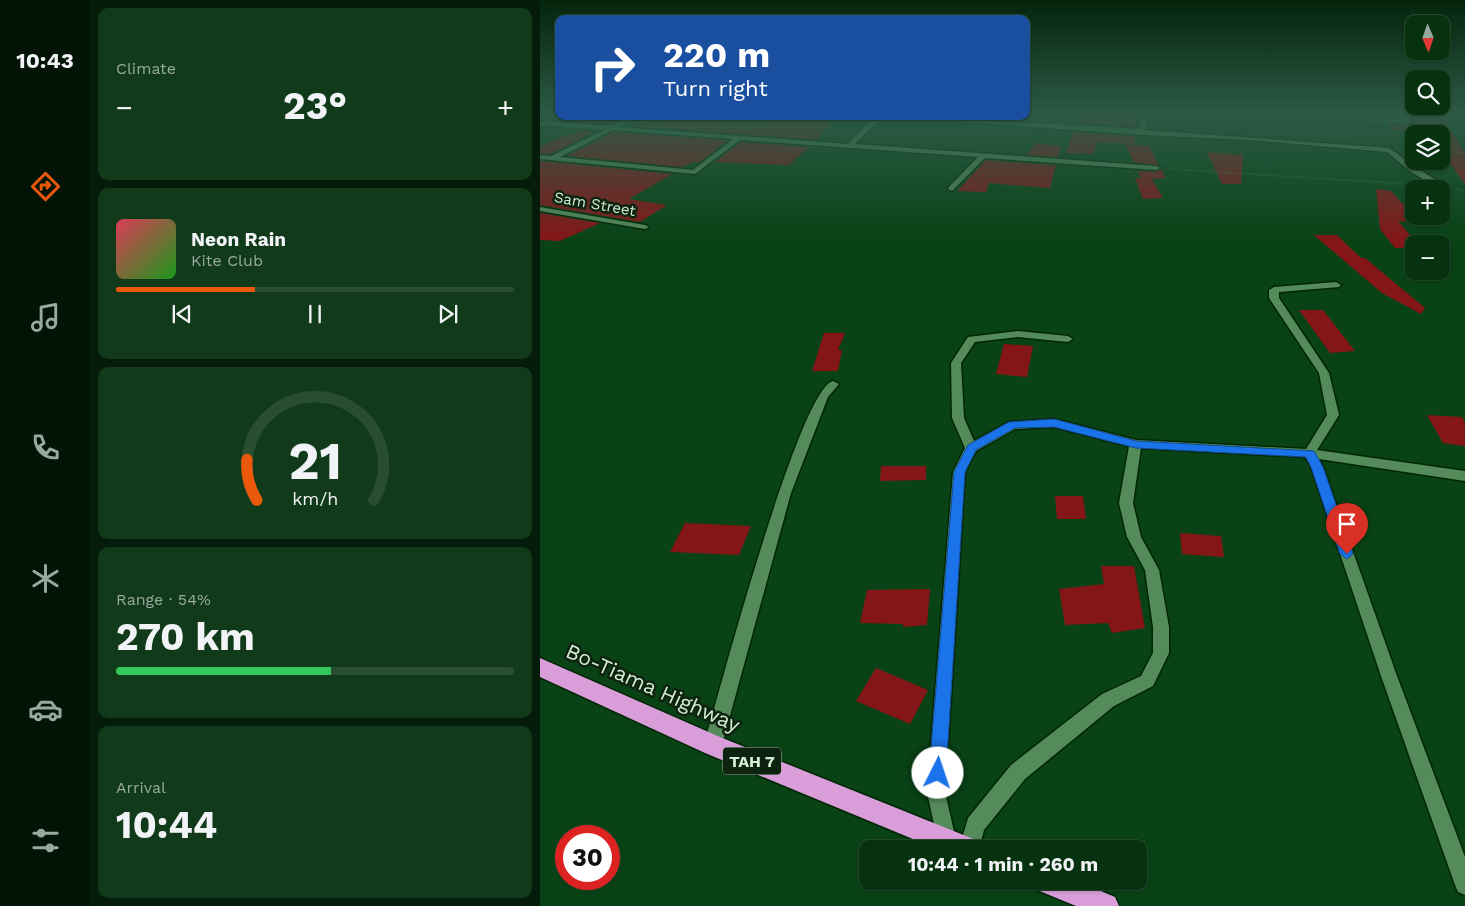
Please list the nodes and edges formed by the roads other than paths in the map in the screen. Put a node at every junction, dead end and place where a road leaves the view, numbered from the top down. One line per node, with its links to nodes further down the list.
1 (555, 156): 7 (street)
2 (715, 156): 7 (street)
3 (982, 156): 11 (street)
4 (986, 156): 9 (street)
5 (1397, 156): 10 (street)
6 (540, 158): 7 (street)
7 (551, 158): 8 (street)
8 (540, 162)
9 (1156, 168)
10 (1430, 180)
11 (952, 189)
12 (540, 209): 13 (street, Sam Street)
13 (645, 227)
14 (1336, 285): 19 (street)
15 (1068, 339): 18 (street)
16 (833, 384): 22 (street)
17 (1136, 444): 18 (street); 19 (street); 24 (street)
18 (972, 448): 23 (street)
19 (1310, 453): 20 (street); 25 (street)
20 (1465, 476)
21 (540, 667): 22 (highway, Bo-Tiama Highway / TAH 7)
22 (713, 745): 23 (highway, Bo-Tiama Highway / TAH 7)
23 (946, 840)
24 (971, 840)
25 (1465, 885)
26 (1068, 890): 27 (highway)
27 (1106, 906)

